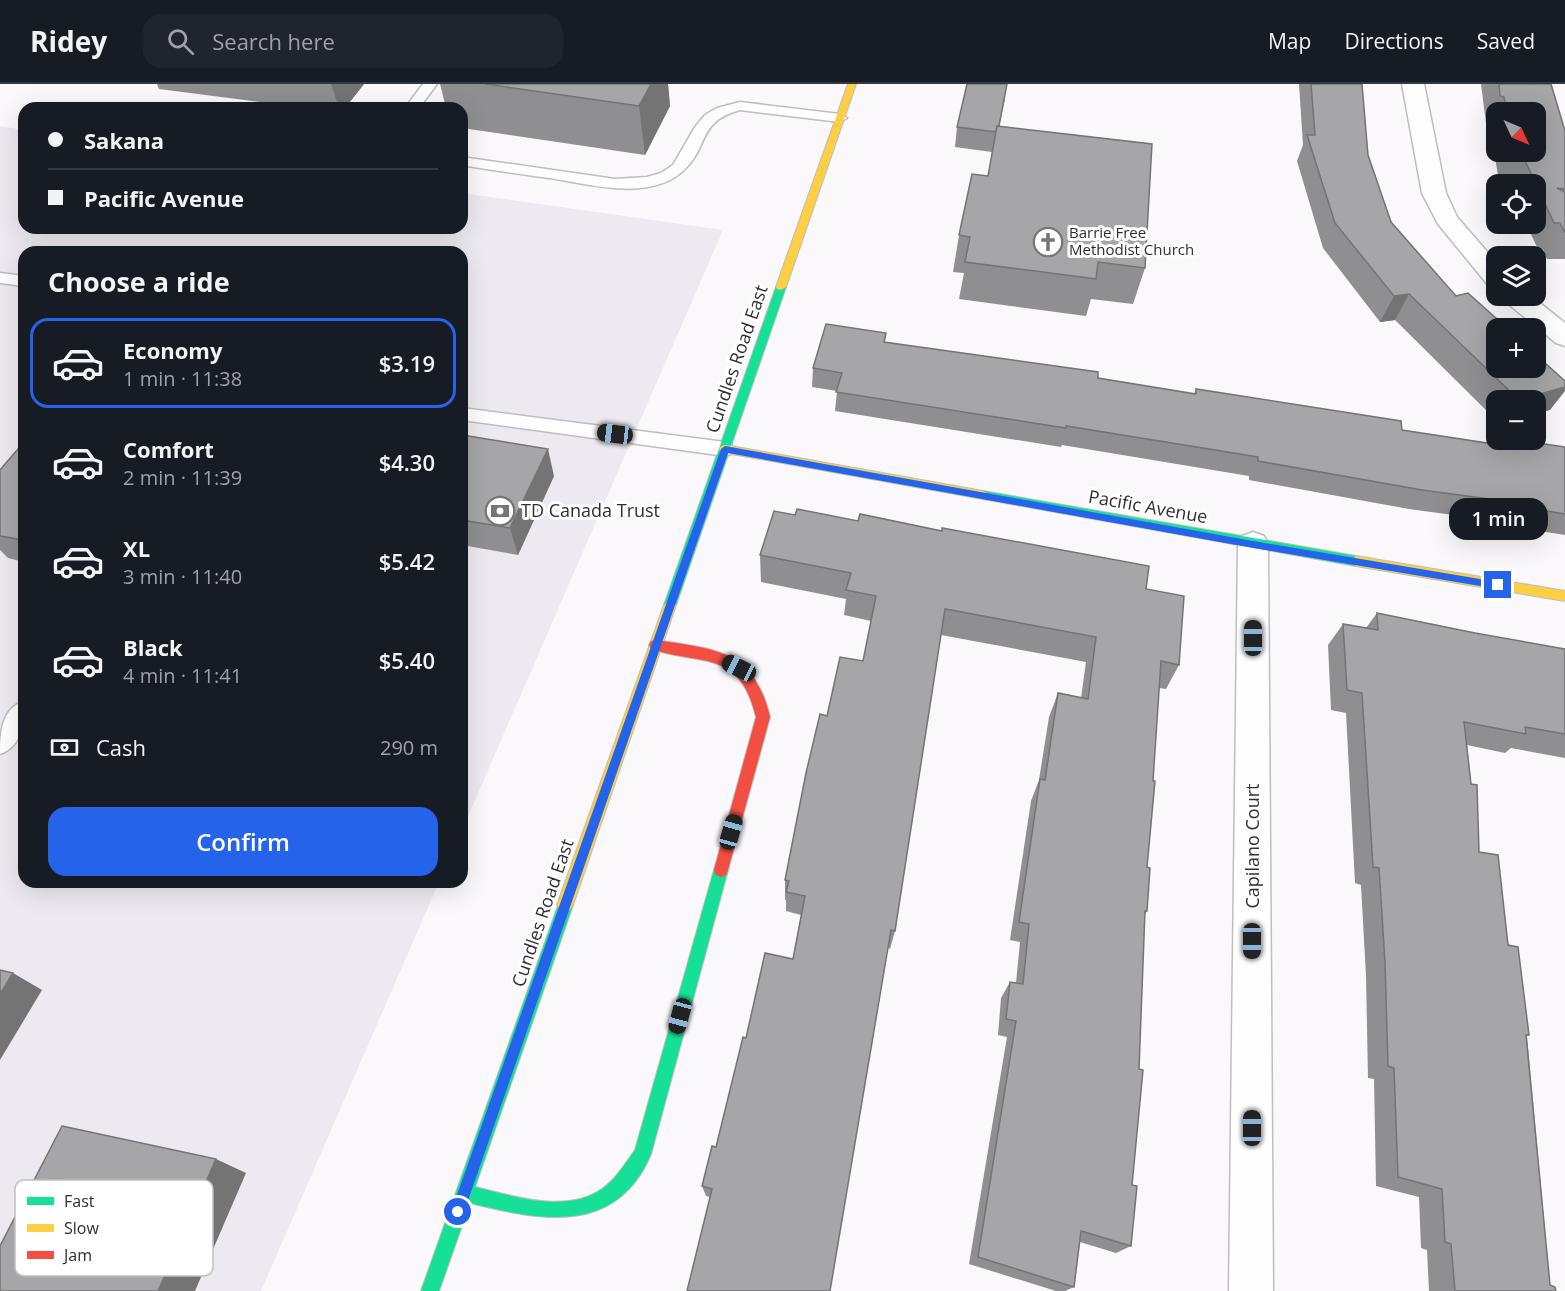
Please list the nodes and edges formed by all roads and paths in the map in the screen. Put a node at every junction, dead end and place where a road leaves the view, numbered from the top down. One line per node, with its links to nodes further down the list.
1 (430, 84): 4 (lane)
2 (852, 84): 5 (main road, Cundles Road East)
3 (1413, 84): 7 (street)
4 (416, 102)
5 (840, 118): 6 (lane); 13 (main road, Cundles Road East)
6 (468, 162)
7 (1486, 266)
8 (0, 278): 9 (lane)
9 (18, 280)
10 (1527, 306): 11 (street)
11 (1565, 337)
12 (468, 415): 13 (lane)
13 (725, 449): 14 (main road, Pacific Avenue); 16 (main road, Cundles Road East)
14 (1253, 544): 15 (main road, Pacific Avenue); 21 (street, Capilano Court)
15 (1565, 596)
16 (656, 645): 19 (main road, Cundles Road East); 19 (main road)
17 (18, 719): 18 (lane)
18 (0, 745)
19 (464, 1193): 20 (main road, Cundles Road East)
20 (430, 1291)
21 (1251, 1291)

